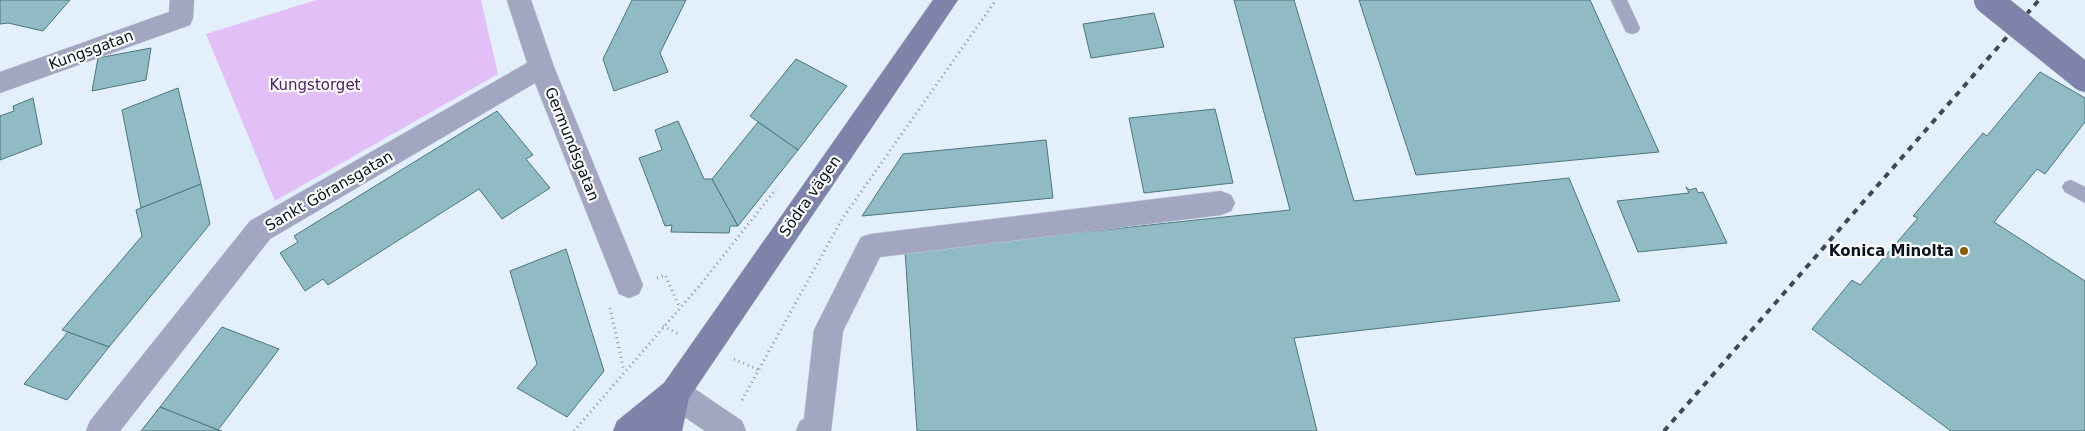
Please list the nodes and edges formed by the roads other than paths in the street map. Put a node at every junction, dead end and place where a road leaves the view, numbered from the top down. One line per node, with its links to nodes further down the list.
1 (519, 0): 7 (street, Germundsgatan)
2 (946, 0): 12 (main road, Södra vägen)
3 (1619, 0): 6 (lane)
4 (1988, 0): 8 (main road, bridge)
5 (182, 9): 9 (street, Kungsgatan)
6 (1632, 28)
7 (541, 67): 11 (street, Germundsgatan); 14 (street, Sankt Göransgatan)
8 (2085, 78)
9 (0, 83)
10 (1221, 203): 17 (street)
11 (629, 286)
12 (675, 393): 13 (street); 15 (main road, Södra vägen); 16 (main road, Södra vägen)
13 (728, 430)
14 (101, 431)
15 (628, 431)
16 (667, 431)
17 (811, 431)

